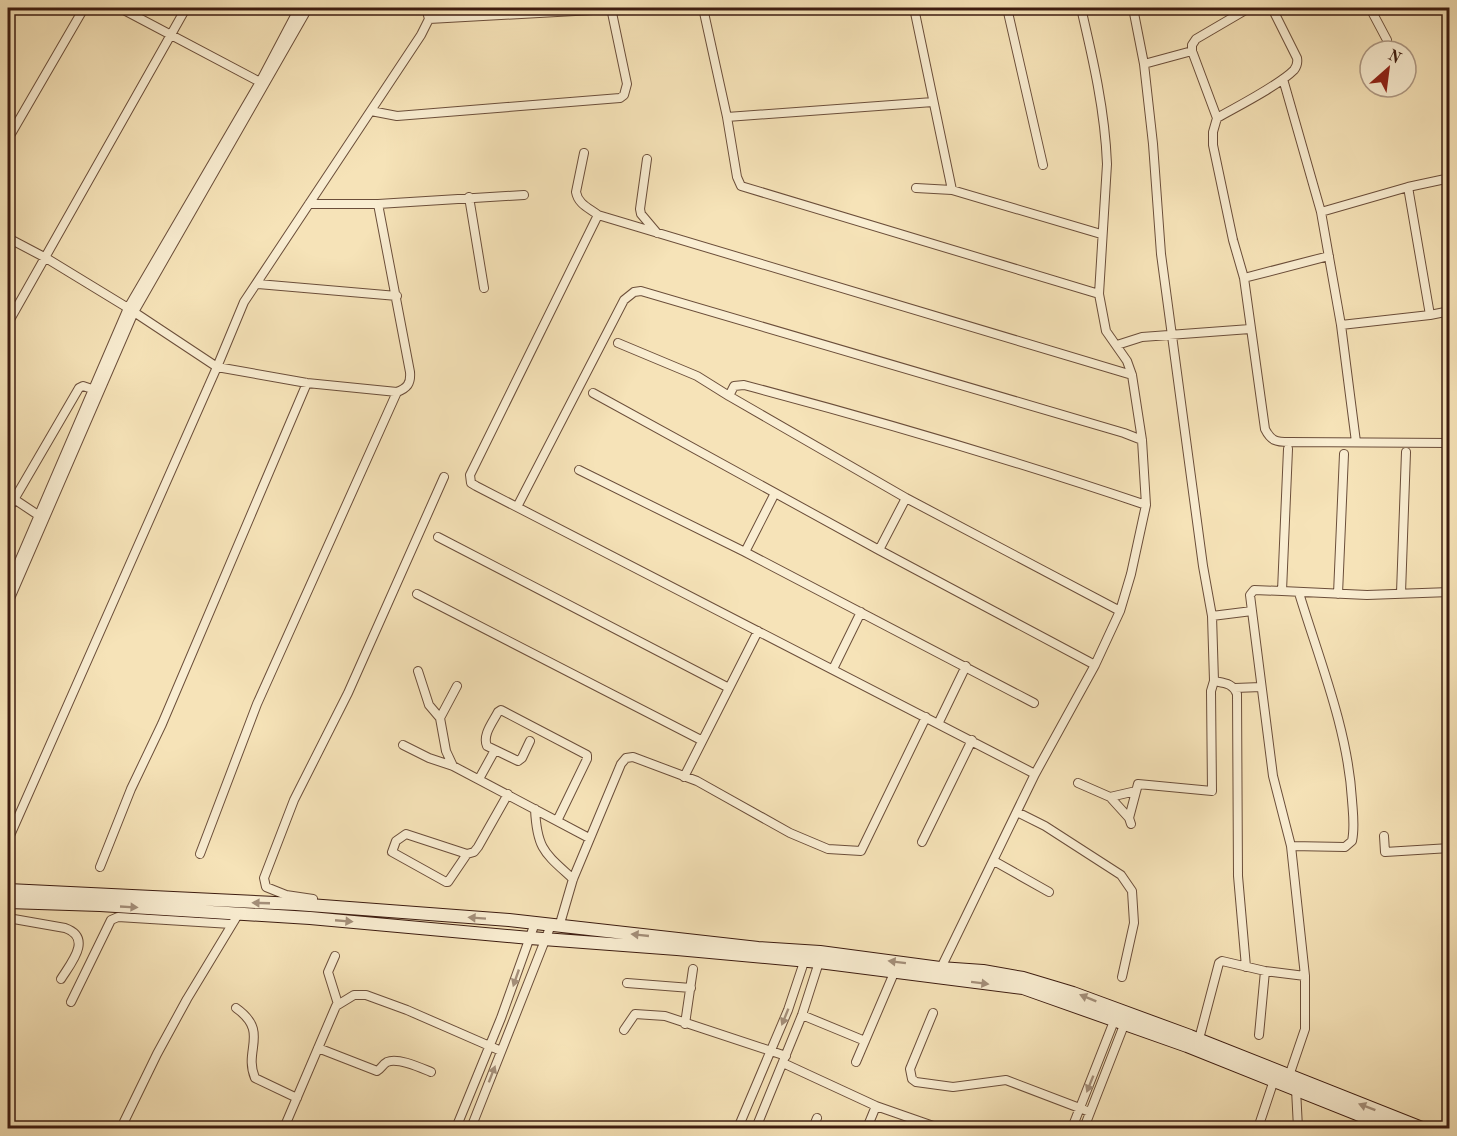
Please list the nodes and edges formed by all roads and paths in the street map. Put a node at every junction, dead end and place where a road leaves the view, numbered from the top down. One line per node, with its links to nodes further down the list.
1 (84, 8): 28 (street)
2 (120, 8): 18 (street)
3 (186, 8): 18 (street)
4 (299, 8): 23 (street)
5 (308, 8): 52 (street)
6 (426, 8): 17 (street)
7 (611, 8): 16 (street); 25 (street)
8 (703, 8): 26 (street)
9 (914, 8): 24 (street)
10 (1007, 8): 31 (street)
11 (1082, 8): 43 (street)
12 (1133, 8): 21 (street)
13 (1249, 8): 20 (street)
14 (1272, 8): 22 (street)
15 (1370, 8): 19 (street)
16 (521, 11): 17 (street)
17 (429, 19): 25 (street)
18 (172, 34): 23 (street); 46 (street)
19 (1386, 39)
20 (1192, 51): 21 (street); 27 (street)
21 (1144, 64): 58 (street)
22 (1283, 79): 27 (street); 40 (street)
23 (260, 82): 52 (street)
24 (933, 102): 26 (street); 35 (street)
25 (371, 111): 38 (street)
26 (727, 117): 50 (street)
27 (1217, 118): 47 (street)
28 (8, 139)
29 (584, 153): 41 (street)
30 (647, 159): 42 (street)
31 (1043, 165)
32 (1449, 178): 34 (street)
33 (916, 188): 35 (street)
34 (1408, 188): 40 (street); 54 (street)
35 (952, 190): 43 (street)
36 (524, 195): 37 (street)
37 (469, 197): 39 (street); 49 (street)
38 (309, 204): 39 (street); 48 (street)
39 (378, 204): 51 (street)
40 (1321, 212): 45 (street)
41 (598, 214): 42 (street); 80 (street)
42 (658, 233): 62 (street)
43 (1101, 234): 50 (street)
44 (8, 238): 46 (street)
45 (1329, 256): 47 (street); 56 (street)
46 (46, 258): 52 (street); 55 (street)
47 (1244, 278): 57 (street)
48 (258, 284): 51 (street); 61 (street)
49 (484, 288)
50 (1099, 294): 60 (street)
51 (397, 296): 65 (street)
52 (131, 310): 61 (street); 64 (street); 93 (street)
53 (1449, 311): 54 (street)
54 (1430, 315): 56 (street)
55 (8, 323)
56 (1341, 325): 69 (street)
57 (1250, 328): 58 (street); 69 (street)
58 (1172, 334): 60 (street); 97 (street)
59 (618, 343): 67 (street)
60 (1117, 345): 62 (street)
61 (217, 367): 63 (street); 130 (street)
62 (1132, 375): 68 (street)
63 (307, 383): 65 (street); 137 (street)
64 (92, 389): 78 (street); 82 (street)
65 (397, 393): 134 (street)
66 (593, 393): 76 (street)
67 (729, 396): 77 (street); 79 (street)
68 (1142, 440): 79 (street); 80 (street)
69 (1356, 442): 70 (street)
70 (1449, 443)
71 (1288, 449): 87 (street)
72 (1406, 452): 90 (street)
73 (1344, 454): 92 (street)
74 (579, 470): 85 (street)
75 (444, 477): 142 (street)
76 (775, 493): 84 (street); 85 (street)
77 (906, 498): 84 (street); 94 (street)
78 (14, 499): 81 (street); 82 (street)
79 (1146, 505): 94 (street)
80 (517, 507): 98 (street)
81 (8, 510)
82 (38, 515): 86 (street)
83 (438, 537): 106 (street)
84 (879, 550): 99 (street)
85 (746, 552): 96 (street)
86 (8, 587)
87 (1282, 591): 89 (street); 95 (street)
88 (1449, 592): 90 (street)
89 (1299, 593): 92 (street); 132 (street)
90 (1401, 593): 92 (street)
91 (417, 594): 112 (street)
92 (1338, 594)
93 (8, 603)
94 (1120, 611): 99 (street)
95 (1252, 611): 97 (street); 105 (street)
96 (861, 612): 100 (street); 101 (street)
97 (1212, 616): 103 (street)
98 (758, 631): 101 (street); 106 (street)
99 (1095, 665): 118 (street)
100 (966, 666): 108 (street); 111 (street)
101 (833, 669): 109 (street)
102 (418, 671): 110 (street)
103 (1214, 681): 107 (street); 122 (street)
104 (457, 686): 110 (street)
105 (1261, 687): 107 (street); 132 (street)
106 (729, 688): 112 (street)
107 (1235, 688): 153 (street)
108 (1034, 703)
109 (926, 717): 111 (street); 119 (street)
110 (440, 718): 117 (street)
111 (938, 724): 113 (street)
112 (701, 740): 119 (street)
113 (972, 740): 118 (street); 131 (street)
114 (530, 741): 116 (street)
115 (403, 745): 117 (street)
116 (495, 750): 120 (street); 127 (street)
117 (453, 766): 120 (street)
118 (1035, 774): 126 (street)
119 (684, 777): 129 (street)
120 (479, 779): 123 (street)
121 (1078, 783): 124 (street)
122 (1136, 791): 124 (street); 124 (street)
123 (508, 795): 125 (street); 135 (street)
124 (1110, 797)
125 (535, 809): 127 (street); 138 (street)
126 (1017, 812): 136 (street); 159 (street)
127 (557, 820): 129 (street)
128 (1384, 836): 133 (street)
129 (589, 838): 138 (street)
130 (8, 840)
131 (922, 842)
132 (1292, 846): 158 (street)
133 (1449, 848)
134 (200, 854)
135 (467, 854): 135 (street)
136 (994, 861): 140 (street); 157 (street)
137 (100, 867)
138 (573, 879): 147 (street)
139 (8, 890): 142 (main road, one-way to 139)
140 (1049, 892)
141 (8, 903): 143 (main road, one-way to 143)
142 (312, 905): 145 (main road, one-way to 142)
143 (239, 913): 146 (street); 148 (main road, one-way to 148)
144 (8, 918): 160 (street)
145 (535, 923): 147 (main road); 148 (street)
146 (231, 924): 163 (street); 189 (street)
147 (555, 926): 149 (street); 157 (main road, one-way to 147)
148 (530, 938): 149 (main road); 174 (street, one-way to 174)
149 (546, 940): 151 (main road); 176 (street)
150 (334, 956): 164 (street)
151 (804, 962): 152 (main road); 177 (street, one-way to 177)
152 (819, 962): 156 (main road); 167 (street)
153 (1246, 967): 155 (street); 172 (street)
154 (693, 969): 162 (street)
155 (1264, 971): 158 (street); 171 (street)
156 (894, 973): 157 (main road); 173 (street)
157 (939, 973): 168 (main road)
158 (1305, 976): 181 (street)
159 (1122, 977)
160 (61, 979)
161 (627, 983): 162 (street)
162 (691, 988): 169 (street)
163 (71, 1002)
164 (338, 1004): 174 (street); 175 (street)
165 (236, 1008): 184 (street)
166 (933, 1013): 186 (street)
167 (801, 1015): 173 (street); 178 (street)
168 (1122, 1017): 172 (main road); 182 (main road); 186 (street, one-way to 186); 187 (street)
169 (685, 1024): 170 (street); 177 (street)
170 (624, 1030)
171 (1259, 1035)
172 (1198, 1039): 181 (main road)
173 (865, 1041): 179 (street)
174 (490, 1046): 176 (street); 191 (street)
175 (318, 1048): 180 (street); 184 (street)
176 (501, 1051): 192 (street, one-way to 176)
177 (771, 1051): 178 (street); 193 (street)
178 (784, 1060): 185 (street); 194 (street)
179 (856, 1062)
180 (431, 1072)
181 (1289, 1076): 203 (main road, one-way to 181)
182 (1274, 1080): 183 (main road); 200 (street)
183 (1296, 1089): 201 (street); 202 (main road)
184 (297, 1098): 190 (street)
185 (876, 1106): 196 (street); 197 (street)
186 (1080, 1109): 187 (street); 198 (street)
187 (1090, 1112): 199 (street)
188 (817, 1118): 195 (street)
189 (121, 1128)
190 (284, 1128)
191 (456, 1128)
192 (471, 1128)
193 (738, 1128)
194 (756, 1128)
195 (813, 1128)
196 (867, 1128)
197 (939, 1128)
198 (1072, 1128)
199 (1084, 1128)
200 (1258, 1128)
201 (1298, 1128)
202 (1392, 1128)
203 (1422, 1128)

